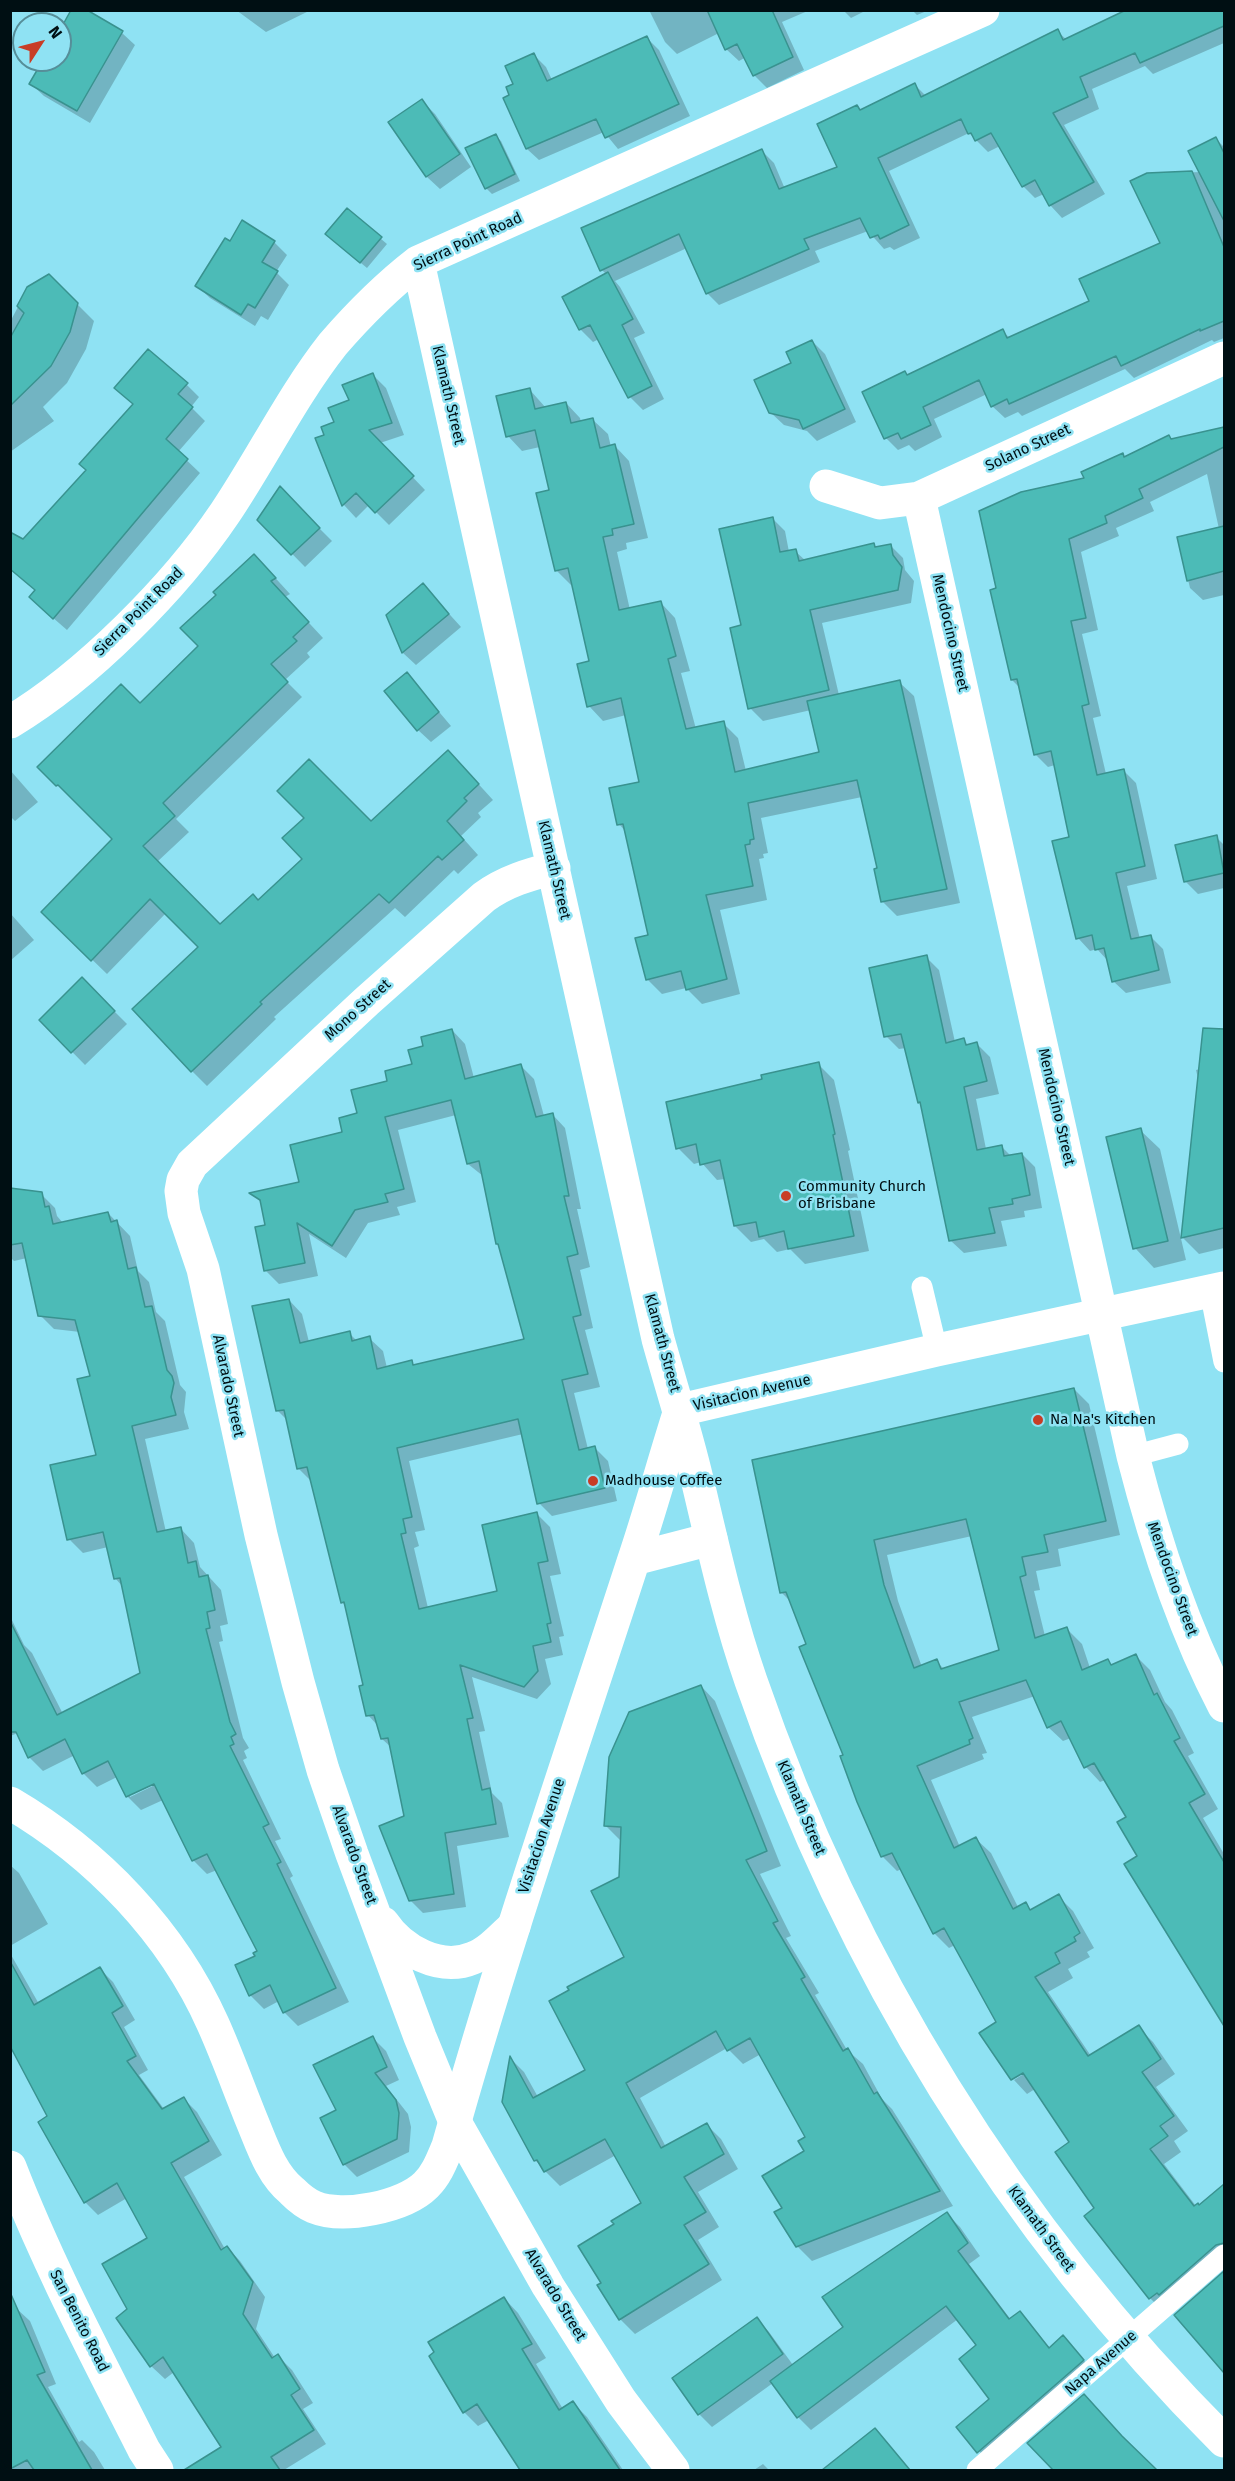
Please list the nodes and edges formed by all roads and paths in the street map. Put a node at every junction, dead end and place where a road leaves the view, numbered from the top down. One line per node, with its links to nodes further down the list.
1 (983, 10): 2 (street, Sierra Point Road)
2 (418, 262): 6 (street, Sierra Point Road); 7 (street, Klamath Street)
3 (1224, 358): 5 (street, Solano Street)
4 (826, 486): 5 (street, Solano Street)
5 (919, 498): 11 (street, Mendocino Street)
6 (10, 722)
7 (554, 868): 8 (street, Mono Street); 14 (street, Klamath Street)
8 (183, 1180): 21 (street, Alvarado Street)
9 (922, 1287): 12 (lane)
10 (1217, 1290): 11 (street, Visitacion Avenue); 13 (lane)
11 (1102, 1313): 12 (street, Visitacion Avenue); 16 (street, Mendocino Street)
12 (937, 1350): 14 (street, Visitacion Avenue)
13 (1224, 1362)
14 (680, 1410): 17 (street, Klamath Street); 18 (street, Visitacion Avenue)
15 (1178, 1444): 16 (lane)
16 (1133, 1456): 19 (street, Mendocino Street)
17 (711, 1539): 18 (street); 26 (street, Klamath Street)
18 (634, 1559): 22 (street, Visitacion Avenue)
19 (1224, 1706)
20 (10, 1803): 23 (street, Visitacion Avenue)
21 (373, 1909): 22 (street); 23 (street, Alvarado Street)
22 (514, 1926): 23 (street, Visitacion Avenue)
23 (455, 2122): 29 (street, Alvarado Street)
24 (10, 2167): 28 (street, San Benito Road)
25 (1224, 2255): 26 (lane, Napa Avenue)
26 (1129, 2338): 27 (street, Klamath Street); 30 (lane, Napa Avenue)
27 (1224, 2441)
28 (157, 2470)
29 (673, 2470)
30 (976, 2470)

